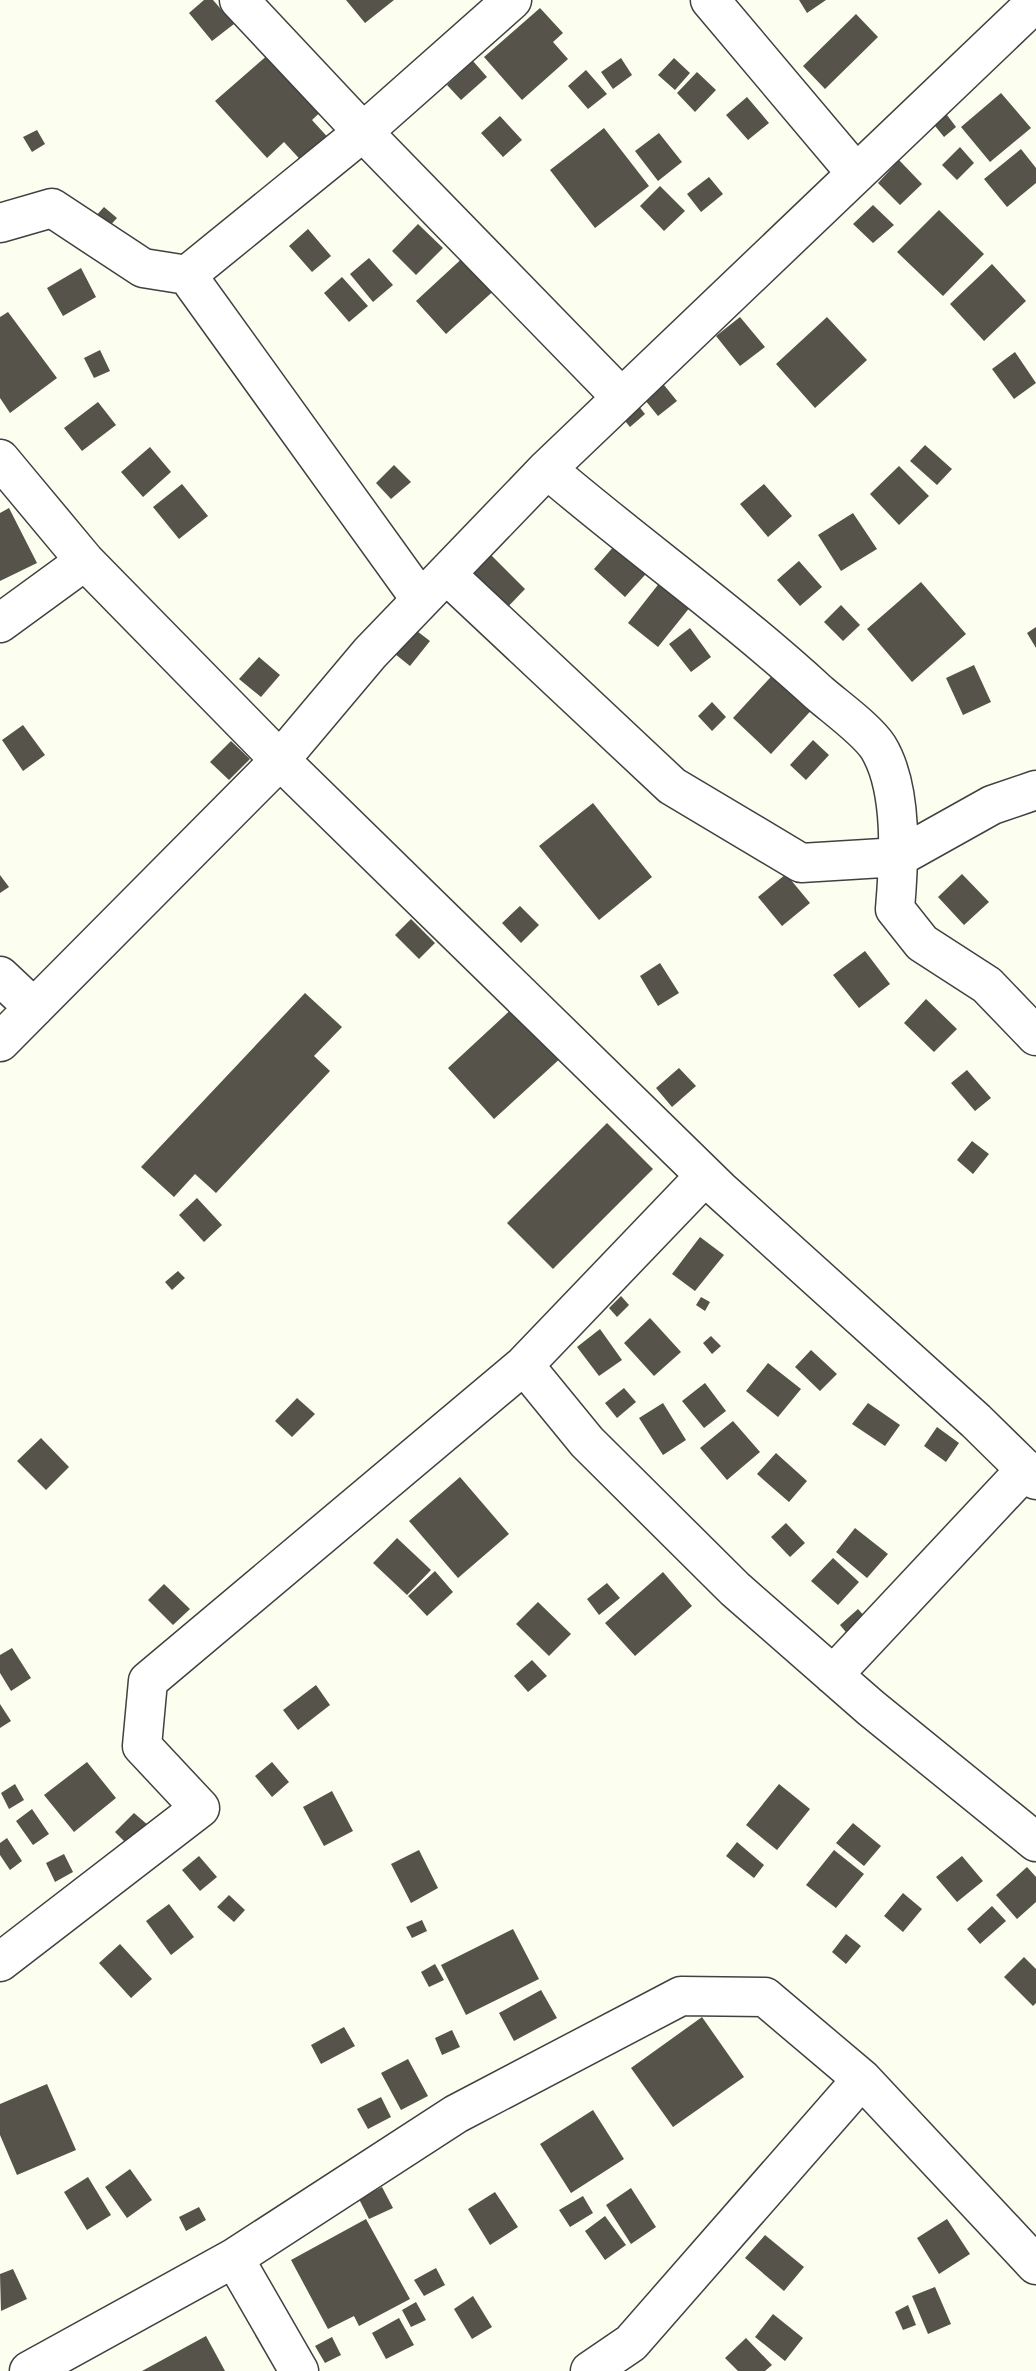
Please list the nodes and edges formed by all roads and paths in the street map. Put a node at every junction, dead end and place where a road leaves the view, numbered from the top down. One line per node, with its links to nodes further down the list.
1 (239, 0): 5 (street)
2 (512, 0): 5 (street)
3 (710, 0): 6 (street)
4 (1036, 2): 6 (street)
5 (363, 132): 8 (street); 9 (street)
6 (855, 172): 9 (street)
7 (0, 223): 8 (street)
8 (187, 275): 13 (street)
9 (621, 397): 11 (street)
10 (0, 459): 12 (street)
11 (547, 469): 13 (street); 17 (street)
12 (85, 561): 14 (street); 15 (street)
13 (433, 587): 15 (street); 17 (street)
14 (0, 623)
15 (280, 760): 19 (street); 22 (street)
16 (1036, 790): 17 (street)
17 (899, 857): 20 (street)
18 (0, 976): 19 (street)
19 (34, 1008): 21 (street)
20 (1036, 1036)
21 (0, 1042)
22 (705, 1176): 23 (street); 24 (street)
23 (524, 1365): 25 (street); 27 (street)
24 (1031, 1474): 25 (street)
25 (833, 1675): 26 (street)
26 (1036, 1842)
27 (0, 1962)
28 (862, 2079): 29 (street); 30 (street); 33 (street)
29 (234, 2259): 31 (street); 32 (street)
30 (1036, 2264)
31 (29, 2371)
32 (299, 2371)
33 (590, 2371)

